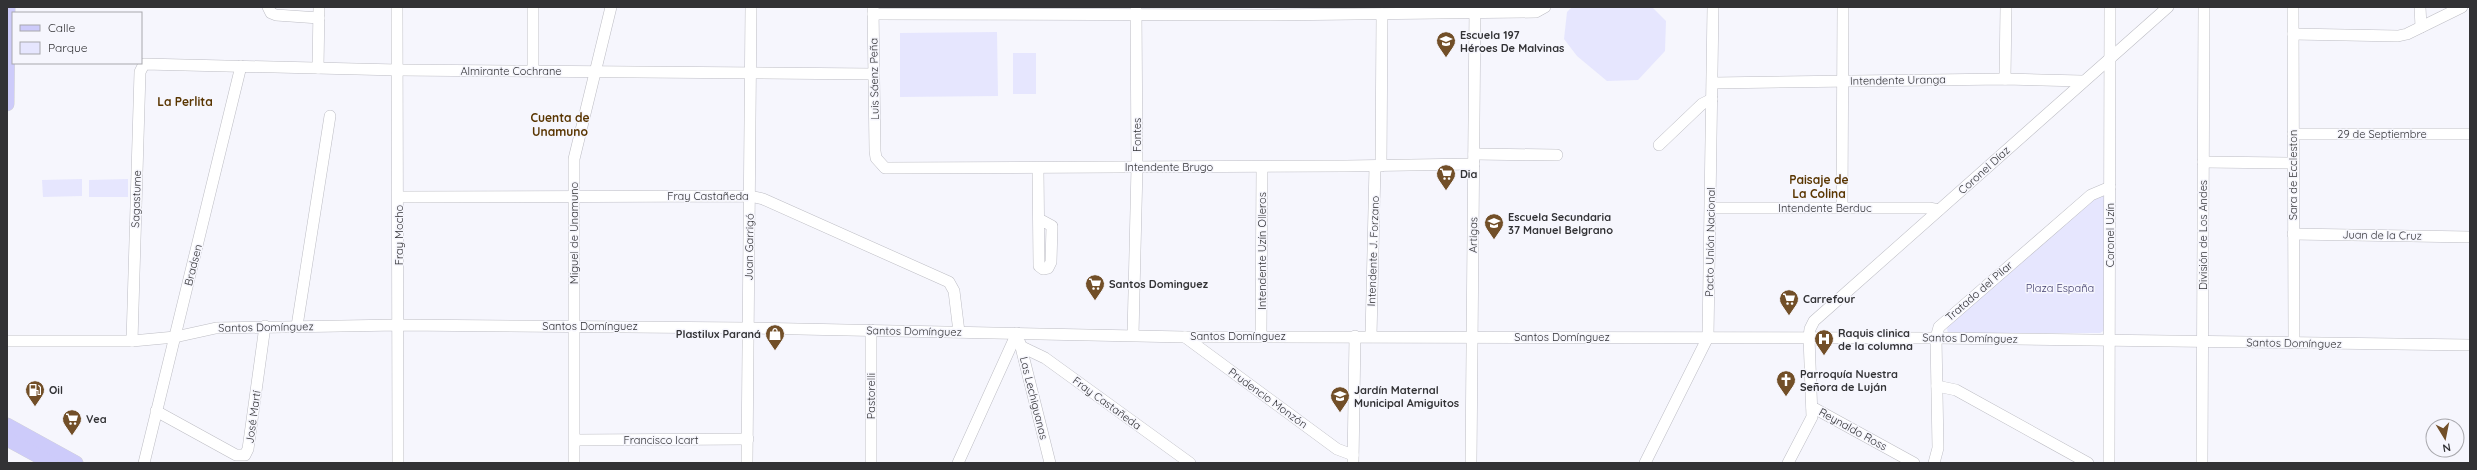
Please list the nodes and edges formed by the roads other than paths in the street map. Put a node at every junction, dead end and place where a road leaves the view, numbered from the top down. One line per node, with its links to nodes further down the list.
1 (8, 7): 41 (main road)
2 (268, 7): 24 (street)
3 (397, 7): 31 (street, Fray Mocho)
4 (533, 7): 32 (street)
5 (611, 7): 34 (street, Miguel de Unamuno)
6 (751, 7): 33 (street, Juan Garrigó)
7 (1545, 7): 19 (street)
8 (1713, 7): 39 (street, Pacto Unión Nacional)
9 (1843, 7): 37 (street)
10 (2006, 7): 36 (street)
11 (2110, 7): 27 (street, Coronel Uzín)
12 (2168, 7): 27 (street, Coronel Díaz)
13 (2204, 7): 49 (street, División de Los Andes)
14 (2293, 7): 26 (street, Sara de Eccleston)
15 (2420, 7): 25 (street)
16 (2462, 7): 25 (street)
17 (873, 10): 20 (street); 35 (street, Luis Sáenz Peña)
18 (1475, 10): 19 (street); 23 (street); 48 (street, Artigas)
19 (1518, 10)
20 (1013, 11): 21 (street)
21 (1136, 11): 22 (street); 52 (street, Fontes)
22 (1261, 11): 23 (street)
23 (1375, 11): 51 (street, Intendente J. Forzano)
24 (319, 12): 30 (street)
25 (2420, 27): 26 (street)
26 (2293, 34): 43 (street, Sara de Eccleston)
27 (2110, 57): 38 (street, Coronel Díaz); 55 (street, Coronel Uzín)
28 (149, 62): 29 (street, Almirante Cochrane); 85 (street, Sagastume)
29 (241, 66): 30 (street, Almirante Cochrane); 77 (street, Bradsen)
30 (318, 68): 31 (street, Almirante Cochrane)
31 (398, 70): 32 (street, Almirante Cochrane); 56 (street, Fray Mocho)
32 (533, 71): 34 (street, Almirante Cochrane)
33 (751, 71): 34 (street, Almirante Cochrane); 35 (street, Almirante Cochrane); 58 (street, Juan Garrigó)
34 (596, 72): 57 (street, Miguel de Unamuno)
35 (874, 74): 46 (street, Luis Sáenz Peña)
36 (2005, 79): 37 (street, Intendente Uranga); 38 (street, Intendente Uranga)
37 (1842, 81): 39 (street, Intendente Uranga); 60 (street)
38 (2082, 81): 61 (street, Coronel Díaz)
39 (1713, 83): 40 (street, Pacto Unión Nacional)
40 (1712, 99): 45 (street); 59 (street, Pacto Unión Nacional)
41 (7, 104)
42 (330, 116): 67 (street)
43 (2293, 134): 44 (street, 29 de Septiembre); 50 (street, Sara de Eccleston)
44 (2470, 134)
45 (1659, 145)
46 (875, 151): 54 (street, Intendente Brugo)
47 (1556, 155): 48 (street, Intendente Brugo)
48 (1474, 159): 51 (street, Intendente Brugo); 79 (street, Artigas)
49 (2204, 162): 50 (street); 86 (street, División de Los Andes)
50 (2293, 163): 63 (street, Sara de Eccleston)
51 (1378, 166): 53 (street, Intendente Brugo); 76 (street, Intendente J. Forzano)
52 (1137, 167): 53 (street, Intendente Brugo); 54 (street, Intendente Brugo); 73 (street, Fontes)
53 (1262, 167): 74 (street, Intendente Uzín Olleros)
54 (1038, 168): 62 (street)
55 (2110, 187): 82 (street, Tratado del Pilar); 83 (street, Coronel Uzín)
56 (398, 196): 57 (street, Fray Castañeda); 65 (street, Fray Mocho)
57 (574, 196): 58 (street, Fray Castañeda); 68 (street, Miguel de Unamuno)
58 (750, 196): 69 (street, Juan Garrigó); 71 (street, Fray Castañeda)
59 (1711, 208): 60 (street, Intendente Berduc); 80 (street, Pacto Unión Nacional)
60 (1842, 208): 61 (street, Intendente Berduc)
61 (1940, 210): 81 (street, Coronel Díaz)
62 (1039, 219)
63 (2293, 234): 64 (street, Juan de la Cruz); 87 (street, Sara de Eccleston)
64 (2470, 237)
65 (399, 325): 67 (street, Santos Domínguez); 68 (street, Santos Domínguez); 101 (street, Fray Mocho)
66 (265, 326): 67 (street, Santos Domínguez); 77 (street, Santos Domínguez); 92 (street, José Martí)
67 (297, 326)
68 (573, 326): 69 (street, Santos Domínguez); 96 (street, Miguel de Unamuno)
69 (748, 328): 70 (street, Santos Domínguez); 95 (street, Juan Garrigó)
70 (871, 330): 71 (street, Santos Domínguez); 104 (street, Pastorelli)
71 (959, 332): 72 (street, Santos Domínguez)
72 (1017, 333): 73 (street, Santos Domínguez); 89 (street, Las Lechiguanas); 105 (street)
73 (1133, 335): 78 (street, Santos Domínguez)
74 (1261, 336): 75 (street, Santos Domínguez); 78 (street, Santos Domínguez)
75 (1355, 336): 76 (street, Santos Domínguez); 97 (street)
76 (1371, 336): 79 (street, Santos Domínguez)
77 (175, 337): 85 (street, Santos Domínguez); 92 (street, Bradsen)
78 (1184, 337): 97 (street, Prudencio Monzón)
79 (1472, 337): 80 (street, Santos Domínguez); 108 (street, Artigas)
80 (1708, 337): 81 (street, Santos Domínguez); 109 (street, Pacto Unión Nacional)
81 (1809, 337): 82 (street, Santos Domínguez); 91 (street)
82 (1936, 338): 83 (street, Santos Domínguez); 90 (street, Tratado del Pilar)
83 (2109, 340): 86 (street, Santos Domínguez); 114 (street, Coronel Uzín)
84 (7, 341): 85 (street, Santos Domínguez)
85 (132, 341)
86 (2203, 341): 87 (street, Santos Domínguez); 115 (street, División de Los Andes)
87 (2294, 342): 88 (street, Santos Domínguez)
88 (2470, 345)
89 (1022, 347): 106 (street, Las Lechiguanas); 107 (street, Fray Castañeda)
90 (1937, 386): 112 (street, Tratado del Pilar); 113 (street)
91 (1812, 407): 110 (street); 111 (street, Reynaldo Ross)
92 (156, 411): 100 (street, Bradsen)
93 (7, 425): 99 (main road)
94 (7, 439): 98 (main road)
95 (748, 439): 96 (street, Francisco Icart); 103 (street, Juan Garrigó)
96 (575, 440): 102 (street, Miguel de Unamuno)
97 (1353, 459)
98 (51, 463)
99 (76, 463)
100 (144, 463)
101 (398, 463)
102 (574, 463)
103 (747, 463)
104 (871, 463)
105 (958, 463)
106 (1050, 463)
107 (1190, 463)
108 (1471, 463)
109 (1645, 463)
110 (1788, 463)
111 (1914, 463)
112 (1934, 463)
113 (2088, 463)
114 (2109, 463)
115 (2202, 463)

